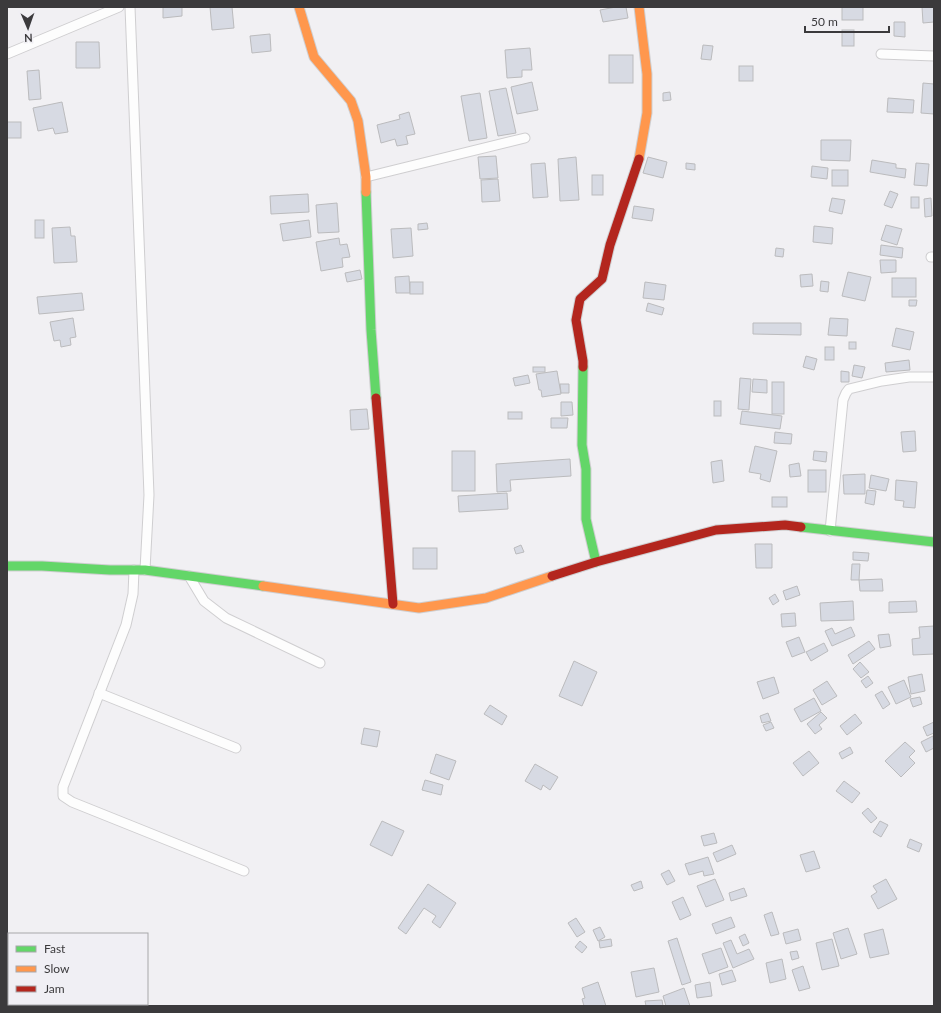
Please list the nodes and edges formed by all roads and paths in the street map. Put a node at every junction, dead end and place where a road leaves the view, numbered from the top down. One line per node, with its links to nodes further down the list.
1 (120, 7): 5 (street)
2 (130, 7): 16 (street)
3 (298, 7): 9 (street)
4 (639, 7): 13 (street)
5 (7, 54)
6 (881, 54): 7 (street)
7 (934, 56)
8 (525, 138): 9 (street)
9 (366, 177): 18 (street)
10 (934, 377): 11 (street)
11 (830, 531): 12 (street); 13 (street)
12 (934, 542)
13 (596, 562): 18 (street)
14 (7, 566): 15 (street)
15 (134, 570): 16 (street); 20 (street)
16 (145, 570): 17 (street)
17 (189, 576): 18 (street); 19 (street)
18 (393, 604)
19 (320, 663)
20 (99, 692): 21 (street); 22 (street)
21 (236, 748)
22 (244, 871)

